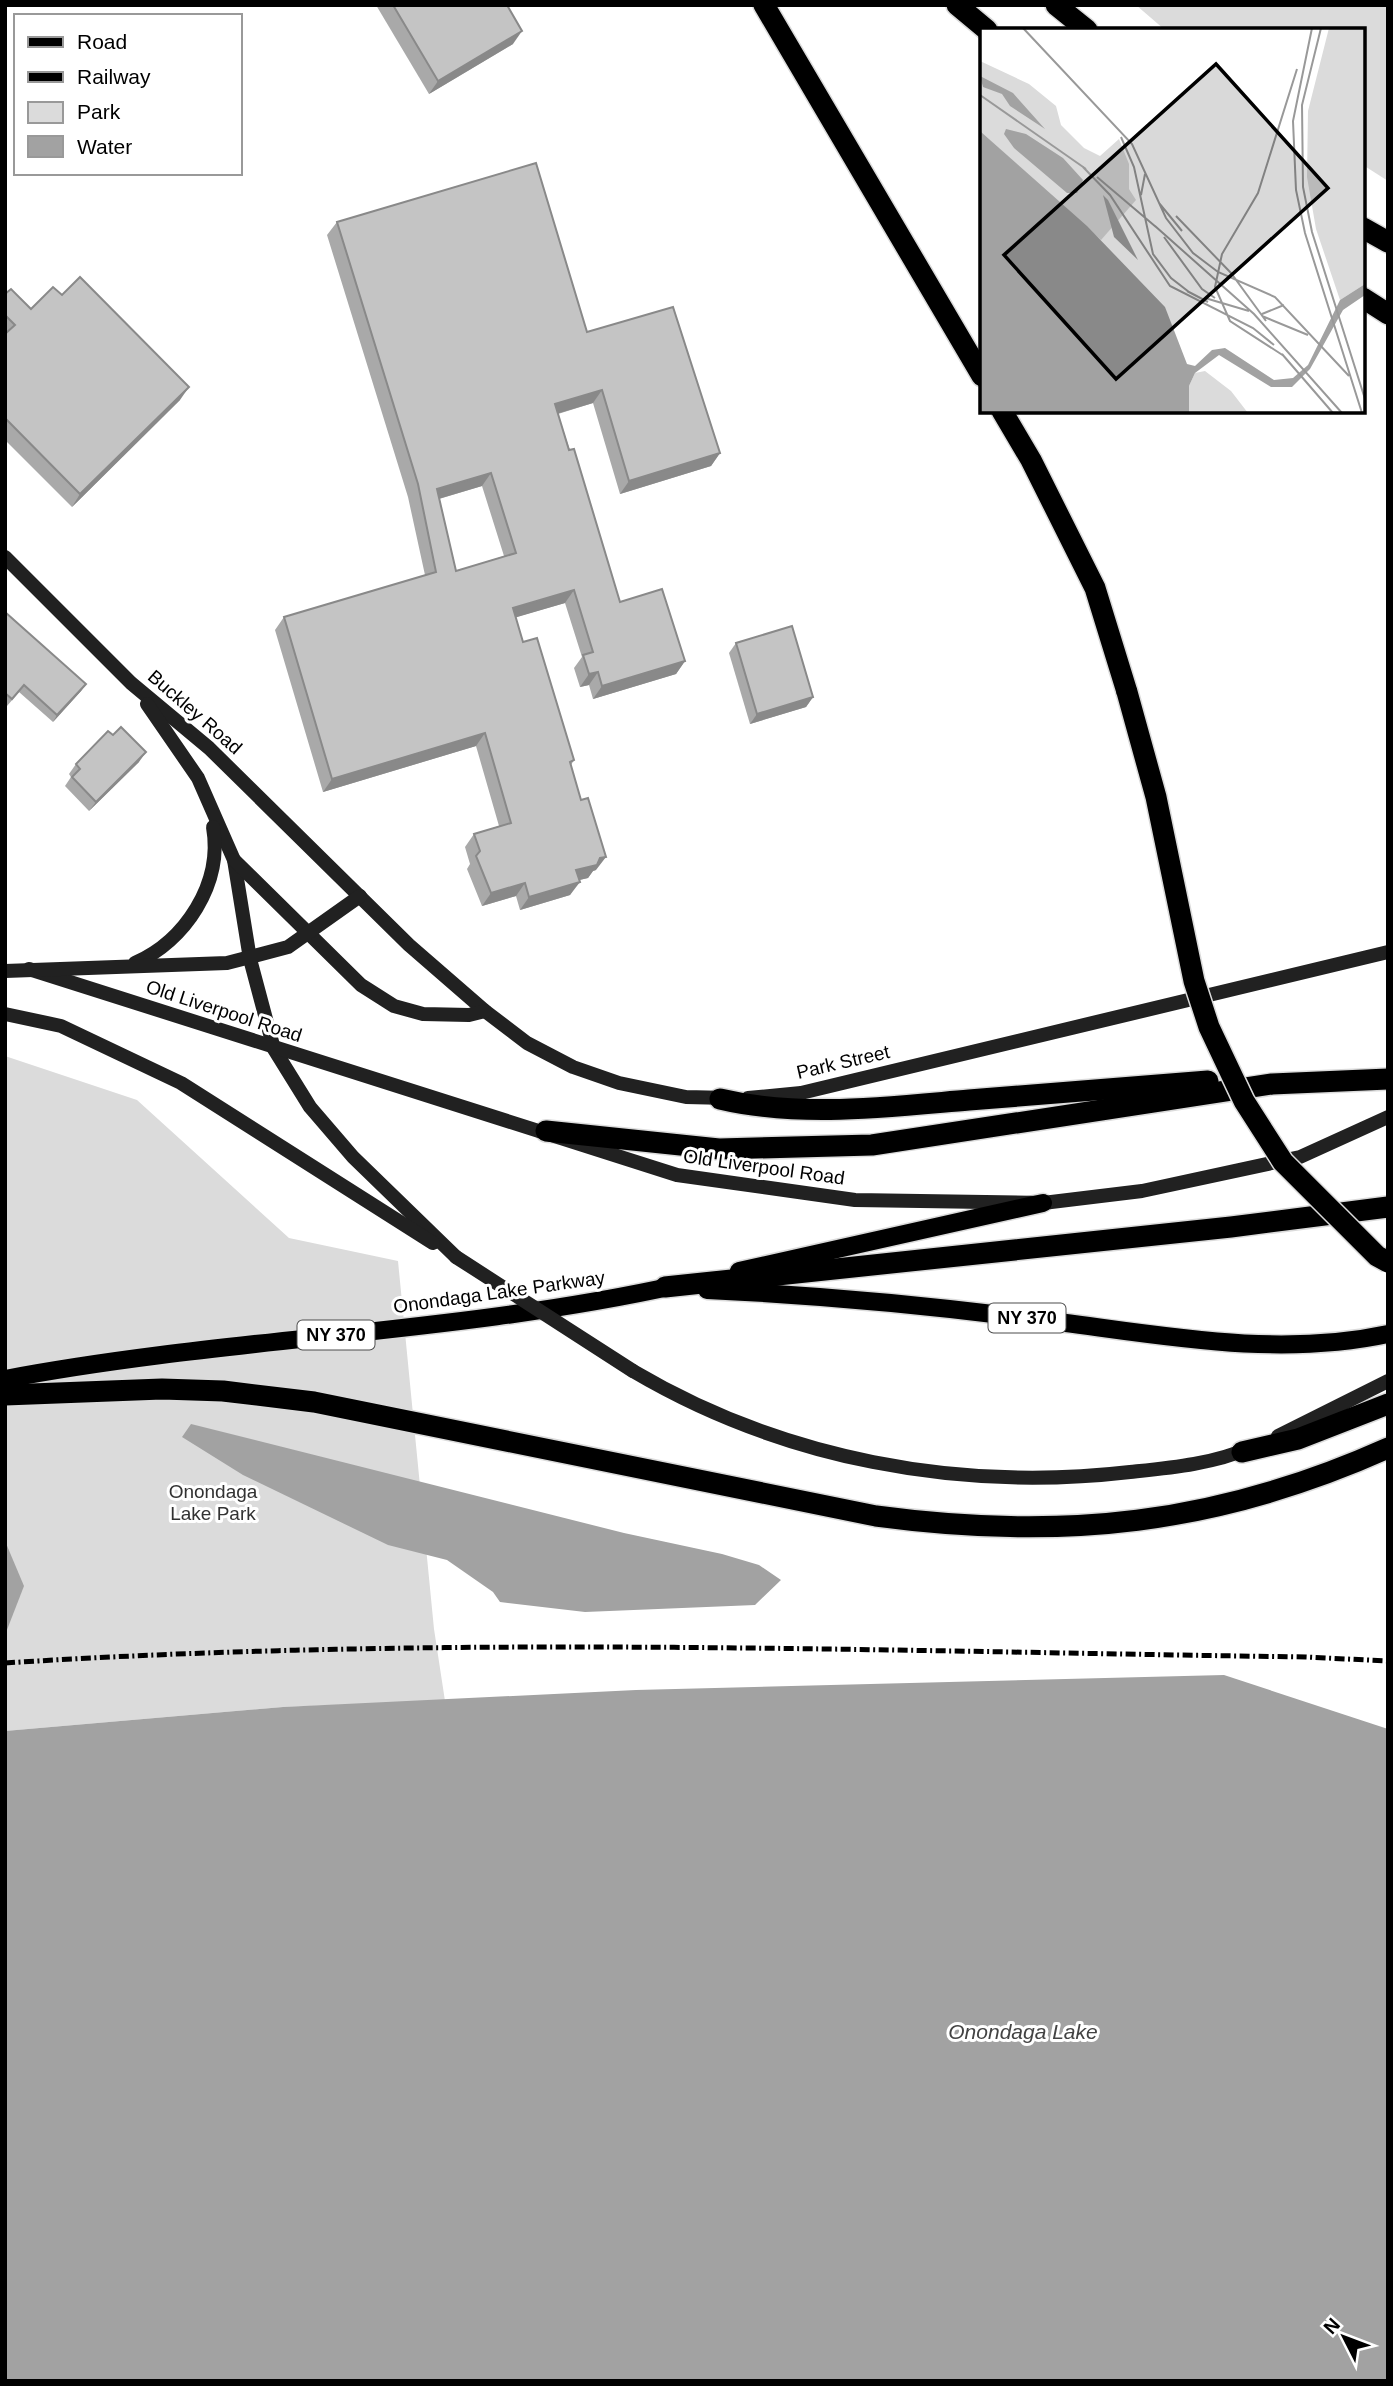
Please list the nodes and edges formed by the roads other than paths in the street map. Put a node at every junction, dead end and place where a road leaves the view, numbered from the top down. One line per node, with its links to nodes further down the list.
1 (764, 5): 10 (highway)
2 (957, 5): 4 (highway)
3 (1056, 5): 5 (highway)
4 (985, 28)
5 (1085, 28)
6 (1365, 229): 7 (highway)
7 (1388, 242)
8 (1365, 299): 9 (highway)
9 (1388, 314)
10 (980, 373)
11 (1003, 413): 34 (highway, bridge)
12 (5, 557): 13 (main road, Buckley Road)
13 (131, 683): 14 (main road); 16 (main road, Buckley Road)
14 (209, 805): 15 (main road); 20 (main road)
15 (234, 860): 17 (main road); 19 (main road)
16 (360, 896): 17 (main road, Old Liverpool Road); 23 (main road, Park Street)
17 (308, 933): 19 (main road, Old Liverpool Road); 23 (main road)
18 (1388, 952): 28 (main road, Park Street)
19 (250, 959): 20 (main road, Old Liverpool Road); 25 (main road)
20 (126, 967): 21 (main road, Old Liverpool Road)
21 (29, 969): 22 (main road, Old Liverpool Road); 25 (main road, Old Liverpool Road)
22 (5, 971)
23 (485, 1012): 28 (main road, Park Street)
24 (5, 1014): 33 (main road)
25 (274, 1049): 30 (main road, Old Liverpool Road); 33 (main road)
26 (1388, 1079): 27 (highway)
27 (1308, 1082): 28 (highway); 30 (highway)
28 (720, 1099)
29 (1388, 1117): 31 (main road, Old Liverpool Road / NY 370)
30 (546, 1131): 31 (main road, Old Liverpool Road)
31 (1043, 1203): 35 (main road, NY 370)
32 (1388, 1207): 35 (highway)
33 (456, 1258): 42 (main road, bridge)
34 (1388, 1262)
35 (665, 1287): 36 (main road, NY 370); 37 (main road, Onondaga Lake Parkway / NY 370)
36 (1388, 1335)
37 (5, 1379)
38 (1388, 1381): 42 (main road)
39 (5, 1395): 41 (highway)
40 (1388, 1404): 42 (highway)
41 (1388, 1448)
42 (1242, 1452)

